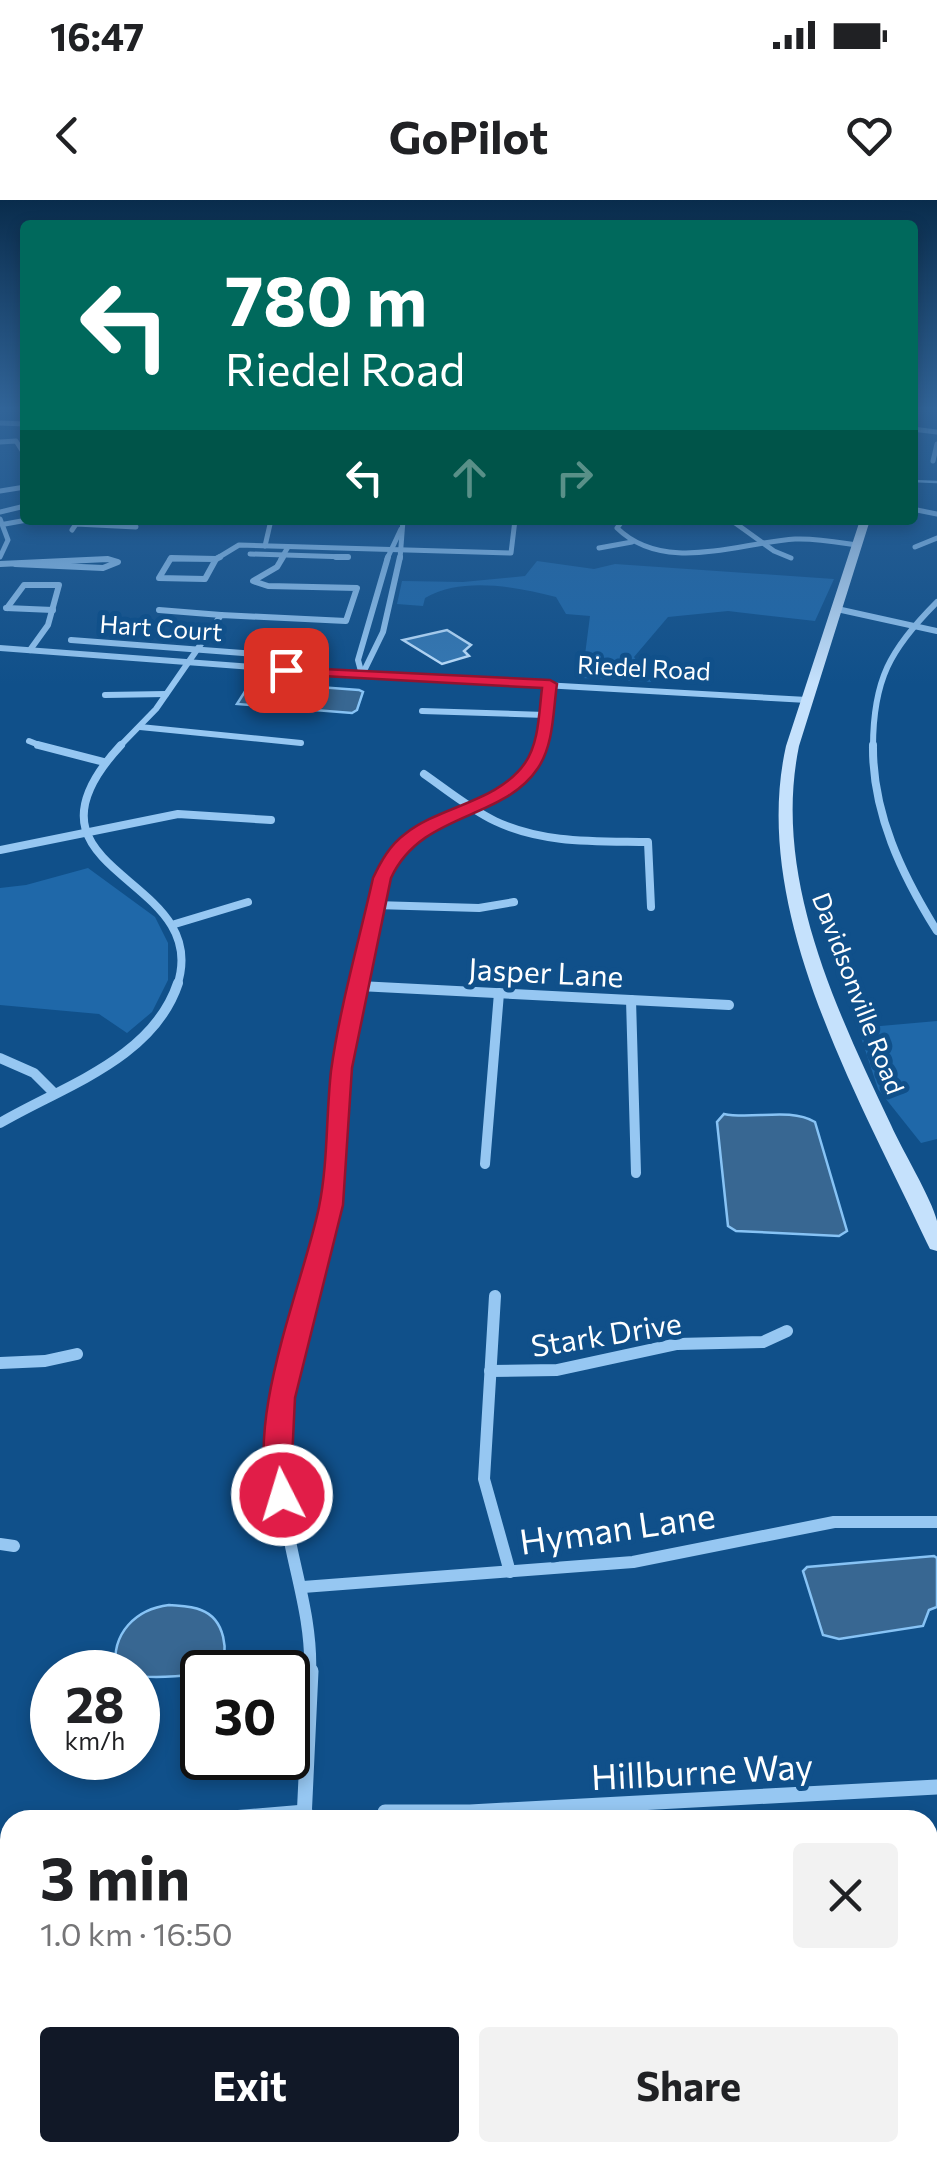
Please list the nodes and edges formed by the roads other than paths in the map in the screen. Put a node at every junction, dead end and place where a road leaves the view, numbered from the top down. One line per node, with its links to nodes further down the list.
1 (2, 519): 25 (street)
2 (75, 525): 12 (street)
3 (122, 525): 11 (street)
4 (270, 525): 17 (street)
5 (402, 525): 21 (street)
6 (403, 525): 22 (street)
7 (514, 525): 22 (street)
8 (620, 525): 14 (street)
9 (739, 525): 15 (street)
10 (863, 525): 16 (main road, Davidsonville Road)
11 (136, 527)
12 (72, 530)
13 (937, 538): 19 (street)
14 (632, 542): 15 (street); 20 (street)
15 (764, 544): 16 (street); 27 (street)
16 (857, 545): 38 (main road, Davidsonville Road)
17 (265, 546): 18 (street); 28 (street)
18 (288, 546): 21 (street); 24 (street)
19 (915, 547)
20 (598, 548)
21 (390, 550): 22 (street); 33 (street)
22 (402, 550): 34 (street)
23 (250, 554): 24 (street)
24 (284, 555): 26 (street); 32 (street)
25 (0, 556)
26 (348, 557)
27 (791, 558)
28 (216, 559): 28 (street)
29 (0, 564): 30 (street)
30 (15, 564): 30 (street)
31 (937, 602): 40 (street)
32 (351, 606): 33 (street); 39 (street)
33 (373, 607): 34 (street); 48 (street)
34 (388, 607): 48 (street)
35 (3, 608): 36 (street); 36 (street)
36 (53, 610): 44 (street)
37 (160, 610): 39 (street)
38 (837, 610): 40 (street); 52 (main road, Davidsonville Road)
39 (220, 615): 45 (street)
40 (910, 625): 41 (street); 69 (street)
41 (937, 632)
42 (70, 640): 45 (street, Hart Court)
43 (0, 648): 44 (street, Riedel Road)
44 (30, 650): 47 (street, Riedel Road)
45 (197, 650): 46 (street, Hart Court); 47 (street)
46 (307, 658)
47 (189, 662): 48 (street, Riedel Road); 50 (street)
48 (362, 675): 49 (street, Riedel Road)
49 (550, 684): 52 (street, Riedel Road); 54 (street)
50 (166, 694): 51 (street); 55 (street)
51 (105, 695)
52 (807, 700): 79 (main road, Davidsonville Road)
53 (422, 711): 54 (street)
54 (545, 715): 60 (street)
55 (140, 727): 57 (street); 58 (street)
56 (29, 741): 58 (street)
57 (302, 742)
58 (104, 762): 62 (street)
59 (424, 774): 60 (street)
60 (471, 806): 66 (street); 67 (street)
61 (271, 820): 62 (street)
62 (81, 834): 63 (street); 68 (street)
63 (0, 850)
64 (248, 902): 68 (street)
65 (514, 902): 66 (street)
66 (375, 905): 70 (street)
67 (651, 907)
68 (176, 924): 75 (street)
69 (937, 931)
70 (360, 986): 71 (street, Jasper Lane); 87 (street)
71 (500, 994): 72 (street, Jasper Lane); 77 (street)
72 (631, 1000): 73 (street, Jasper Lane); 78 (street)
73 (729, 1006)
74 (0, 1058): 75 (street)
75 (52, 1092): 76 (street)
76 (0, 1123)
77 (484, 1164)
78 (636, 1172)
79 (937, 1243)
80 (496, 1296): 84 (street)
81 (787, 1331): 84 (street, Stark Drive)
82 (77, 1354): 83 (street)
83 (0, 1363)
84 (490, 1370): 86 (street)
85 (937, 1522): 86 (street, Hyman Lane)
86 (510, 1572): 87 (street, Hyman Lane)
87 (303, 1587): 89 (street)
88 (937, 1787): 90 (street, Hillburne Way)
89 (305, 1810)
90 (567, 1810)

